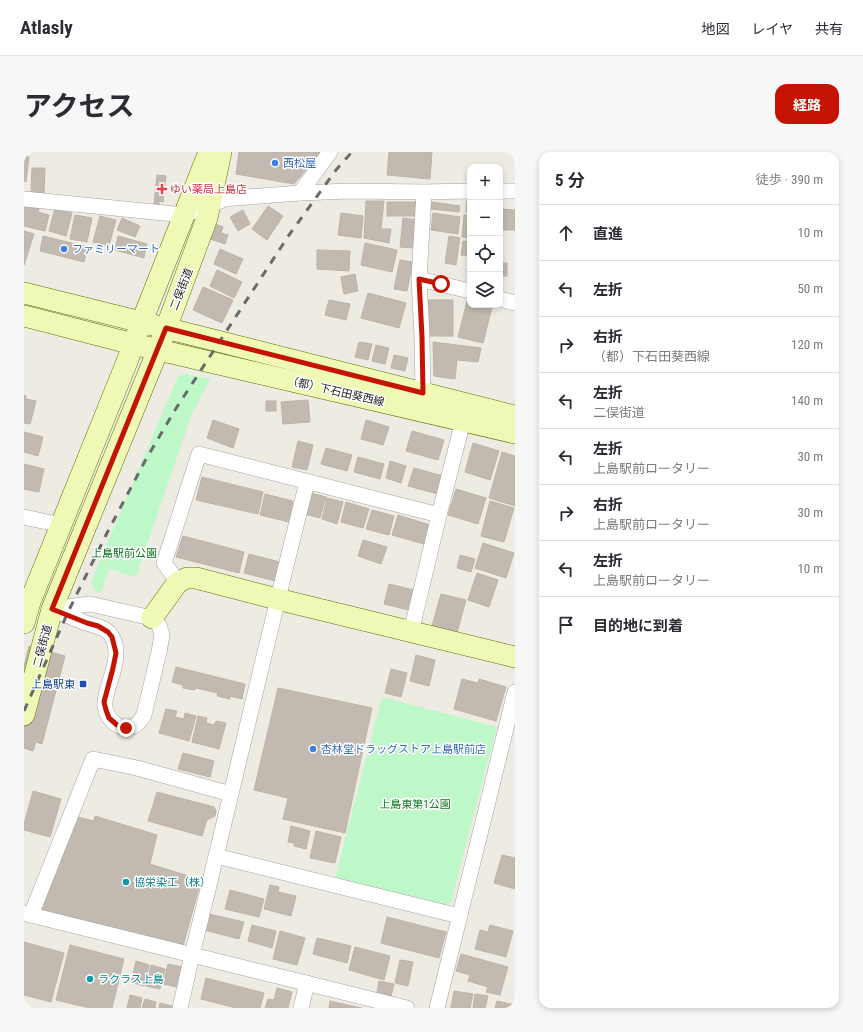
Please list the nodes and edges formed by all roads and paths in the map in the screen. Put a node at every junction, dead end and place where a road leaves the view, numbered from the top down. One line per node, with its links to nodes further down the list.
1 (209, 152): 11 (street)
2 (221, 152): 10 (street, 二俣街道)
3 (330, 152): 8 (street)
4 (515, 190): 6 (street)
5 (467, 191): 7 (street)
6 (503, 191)
7 (424, 192): 8 (street); 12 (street)
8 (300, 193): 10 (street)
9 (24, 199): 11 (street)
10 (210, 205): 11 (street); 19 (street, 二俣街道)
11 (184, 215): 18 (street)
12 (419, 279): 13 (street); 22 (street)
13 (467, 290)
14 (24, 293): 18 (street)
15 (503, 300): 16 (street)
16 (515, 303)
17 (24, 316): 20 (street)
18 (142, 322): 19 (street, （都）下石田葵西線); 20 (street)
19 (166, 328): 21 (street, 二俣街道); 22 (street, （都）下石田葵西線)
20 (133, 344): 21 (street, （都）下石田葵西線); 29 (street)
21 (158, 350): 24 (street, （都）下石田葵西線); 33 (street, 二俣街道)
22 (423, 393): 23 (street, （都）下石田葵西線)
23 (515, 416)
24 (463, 421): 25 (street, （都）下石田葵西線); 27 (street)
25 (515, 433)
26 (307, 482): 27 (street); 30 (street); 31 (street)
27 (439, 515): 36 (street)
28 (24, 517): 29 (street)
29 (61, 525): 32 (street)
30 (178, 582): 31 (street); 34 (street)
31 (277, 599): 36 (street); 40 (street)
32 (27, 602): 33 (street); 35 (street)
33 (52, 609): 34 (street); 34 (street); 39 (street, 二俣街道)
34 (152, 618)
35 (24, 623)
36 (411, 632): 37 (street)
37 (515, 657)
38 (515, 692): 43 (street)
39 (24, 715)
40 (231, 794): 41 (street); 42 (street)
41 (216, 856): 43 (street); 44 (street)
42 (27, 914): 44 (street)
43 (459, 916): 49 (street)
44 (192, 955): 45 (street); 46 (street)
45 (307, 983): 47 (street); 48 (street)
46 (180, 1008)
47 (301, 1008)
48 (407, 1008)
49 (436, 1008)

